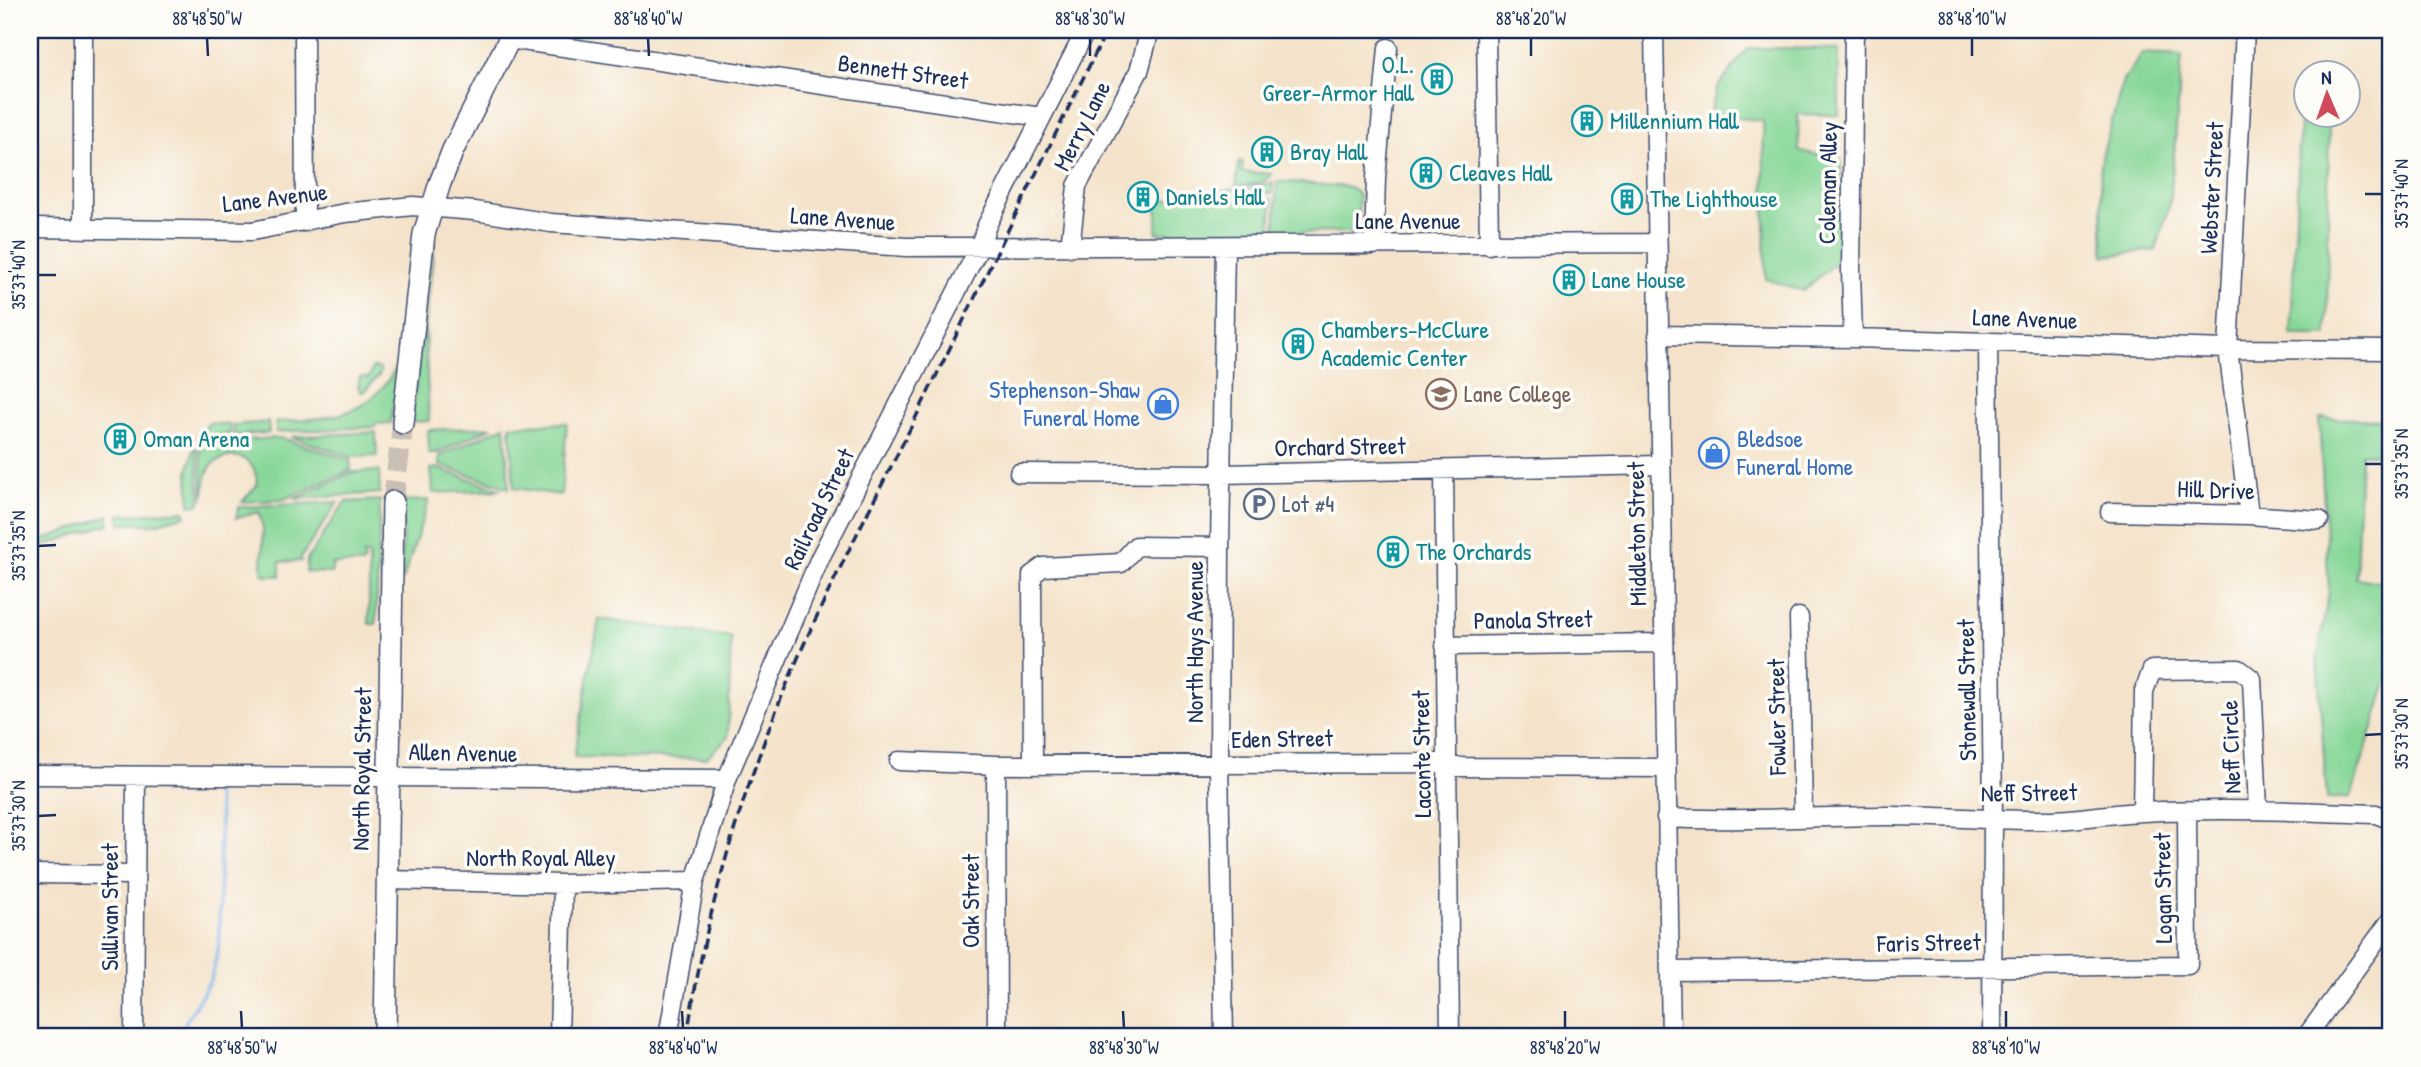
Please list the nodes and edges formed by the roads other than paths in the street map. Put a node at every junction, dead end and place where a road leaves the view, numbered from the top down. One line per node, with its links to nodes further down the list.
1 (83, 30): 15 (street)
2 (304, 30): 13 (street)
3 (1086, 30): 11 (street, Railroad Street)
4 (1150, 30): 19 (street, Merry Lane)
5 (1486, 30): 18 (street)
6 (1654, 30): 16 (street, Middleton Street)
7 (1854, 30): 23 (street, Coleman Alley)
8 (2245, 30): 25 (street, Webster Street)
9 (512, 34): 11 (street, Bennett Street); 12 (main road)
10 (1388, 48): 17 (street)
11 (1041, 117): 21 (street, Railroad Street)
12 (433, 207): 13 (street, Lane Avenue); 21 (street, Lane Avenue); 27 (main road)
13 (305, 222): 15 (street, Lane Avenue)
14 (30, 228): 15 (street, Lane Avenue)
15 (83, 229)
16 (1657, 243): 18 (street, Lane Avenue); 22 (street, Middleton Street)
17 (1374, 245): 18 (street, Lane Avenue); 20 (street, Lane Avenue)
18 (1489, 245)
19 (1070, 247): 20 (street, Lane Avenue); 21 (street, Lane Avenue)
20 (1226, 247): 31 (street, North Hays Avenue)
21 (979, 248): 49 (street, Railroad Street)
22 (1658, 335): 23 (street, Lane Avenue); 28 (street, Middleton Street)
23 (1853, 338): 24 (street, Lane Avenue)
24 (1988, 343): 25 (street, Lane Avenue); 55 (street, Stonewall Street)
25 (2228, 349): 26 (street, Lane Avenue); 34 (street, Webster Street)
26 (2391, 350)
27 (402, 423)
28 (1661, 465): 29 (street, Orchard Street); 38 (street, Middleton Street)
29 (1444, 470): 31 (street, Orchard Street); 39 (street, Laconte Street)
30 (1019, 473): 31 (street, Orchard Street)
31 (1221, 474): 36 (street, North Hays Avenue)
32 (393, 502): 48 (main road, North Royal Street)
33 (2110, 512): 34 (street, Hill Drive)
34 (2249, 515): 35 (street, Hill Drive)
35 (2319, 520)
36 (1220, 547): 42 (street); 43 (street, North Hays Avenue)
37 (1800, 617): 53 (street, Fowler Street)
38 (1664, 643): 39 (street, Panola Street); 45 (street, Middleton Street)
39 (1445, 646): 44 (street, Laconte Street)
40 (899, 761): 41 (street, Eden Street)
41 (996, 765): 42 (street, Eden Street); 70 (street, Oak Street)
42 (1033, 765): 43 (street, Eden Street)
43 (1219, 765): 44 (street, Eden Street); 71 (street, North Hays Avenue)
44 (1447, 765): 45 (street, Eden Street); 72 (street, Laconte Street)
45 (1665, 768): 54 (street, Middleton Street)
46 (30, 775): 47 (street, Allen Avenue)
47 (136, 777): 48 (street, Allen Avenue); 58 (street, Sullivan Street)
48 (388, 777): 49 (street, Allen Avenue); 59 (main road, North Royal Street)
49 (727, 779): 60 (street, Railroad Street)
50 (2258, 809): 51 (street, Neff Circle); 52 (street, Neff Street); 56 (street, Neff Street)
51 (2142, 811): 52 (street, Neff Street); 55 (street, Neff Street)
52 (2187, 811): 63 (street, Logan Street)
53 (1803, 816): 54 (street, Neff Street); 55 (street, Neff Street)
54 (1666, 818): 65 (street, Middleton Street)
55 (1993, 820): 64 (street, Stonewall Street)
56 (2391, 820)
57 (30, 874): 58 (street)
58 (135, 875): 66 (street, Sullivan Street)
59 (387, 880): 61 (street, North Royal Alley); 67 (main road, North Royal Street)
60 (695, 881): 61 (street, North Royal Alley); 69 (street, Railroad Street)
61 (562, 884): 68 (street)
62 (2390, 923): 75 (street)
63 (2188, 965): 64 (street, Faris Street)
64 (1992, 967): 65 (street, Faris Street); 74 (street, Stonewall Street)
65 (1670, 971): 73 (street, Middleton Street)
66 (134, 1037)
67 (386, 1037)
68 (559, 1037)
69 (668, 1037)
70 (997, 1037)
71 (1224, 1037)
72 (1450, 1037)
73 (1671, 1037)
74 (1992, 1037)
75 (2306, 1037)

